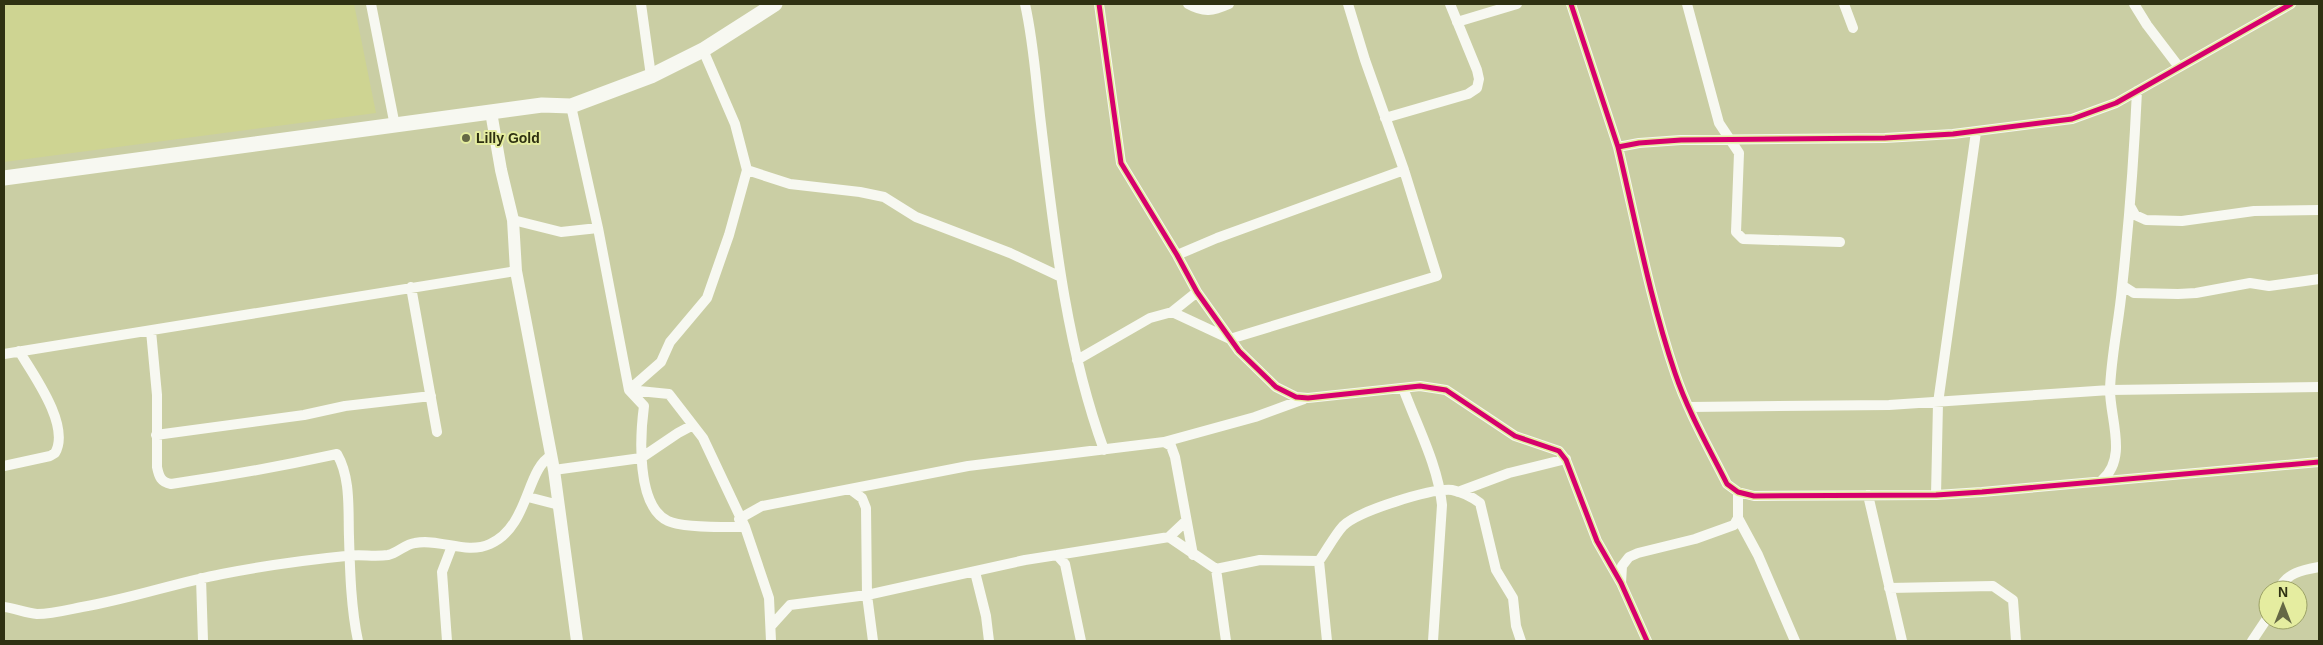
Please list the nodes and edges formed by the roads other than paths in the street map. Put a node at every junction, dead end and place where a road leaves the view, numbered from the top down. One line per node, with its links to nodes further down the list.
1 (371, 4): 25 (street)
2 (642, 4): 20 (street)
3 (775, 4): 18 (main road)
4 (1025, 4): 41 (street)
5 (1099, 4): 39 (street)
6 (1188, 4): 7 (street)
7 (1229, 4)
8 (1348, 4): 24 (street)
9 (1450, 4): 16 (street)
10 (1517, 4): 16 (street)
11 (1571, 4): 28 (street)
12 (1687, 4): 27 (street)
13 (1844, 4): 17 (street)
14 (2134, 4): 19 (street)
15 (2291, 4): 19 (street)
16 (1458, 22): 24 (street)
17 (1853, 28)
18 (703, 50): 20 (main road); 29 (street)
19 (2179, 67): 21 (street)
20 (651, 76): 22 (main road)
21 (2138, 91): 26 (street); 32 (street)
22 (571, 106): 23 (main road); 36 (street)
23 (491, 112): 25 (main road); 34 (street)
24 (1385, 118): 30 (street)
25 (395, 126): 31 (main road)
26 (1976, 132): 27 (street); 60 (street)
27 (1730, 139): 28 (street); 38 (street)
28 (1618, 147): 61 (street)
29 (747, 170): 41 (street); 56 (street)
30 (1404, 170): 39 (street); 50 (street)
31 (4, 178)
32 (2130, 206): 35 (street); 37 (street)
33 (2319, 210): 35 (street)
34 (513, 220): 36 (street); 40 (street)
35 (2146, 220): 37 (street)
36 (598, 228): 56 (street)
37 (2128, 238): 43 (street)
38 (1840, 242)
39 (1177, 255): 45 (street)
40 (516, 271): 44 (street); 67 (street)
41 (1061, 277): 53 (street)
42 (2319, 279): 46 (street)
43 (2123, 286): 46 (street); 47 (street)
44 (411, 287): 49 (street); 58 (street)
45 (1197, 292): 48 (street); 50 (street)
46 (2134, 293): 47 (street)
47 (2121, 299): 57 (street)
48 (1172, 312): 50 (street); 53 (street)
49 (151, 331): 51 (street); 64 (street)
50 (1230, 339): 59 (street)
51 (19, 351): 52 (street); 71 (street)
52 (4, 354)
53 (1077, 360): 66 (street)
54 (2319, 387): 57 (street)
55 (1403, 388): 59 (street); 69 (street); 75 (street)
56 (629, 390): 62 (street); 68 (street)
57 (2110, 390): 60 (street); 73 (street)
58 (431, 396): 63 (street); 64 (street)
59 (1308, 398): 65 (street)
60 (1938, 403): 61 (street); 79 (street)
61 (1689, 407): 77 (street)
62 (693, 425): 68 (street); 84 (street)
63 (437, 432)
64 (156, 436): 87 (street)
65 (1164, 442): 66 (street); 83 (street)
66 (1104, 450): 74 (street)
67 (551, 456): 72 (street); 80 (street)
68 (641, 458): 72 (street); 84 (street)
69 (1566, 459): 76 (street); 96 (street)
70 (2319, 462): 73 (street)
71 (4, 466)
72 (554, 470): 81 (street)
73 (2102, 480): 79 (street)
74 (850, 489): 84 (street); 98 (street)
75 (1440, 491): 76 (street); 90 (street); 114 (street)
76 (1458, 492): 115 (street)
77 (1738, 492): 78 (street); 82 (street)
78 (1868, 495): 79 (street); 97 (street)
79 (1936, 495)
80 (528, 497): 81 (street); 86 (street)
81 (559, 505): 107 (street)
82 (1738, 518): 96 (street); 117 (street)
83 (1186, 520): 85 (street); 88 (street)
84 (742, 523): 99 (street)
85 (1169, 537): 88 (street); 89 (street)
86 (452, 546): 87 (street); 106 (street)
87 (349, 555): 94 (street); 105 (street)
88 (1193, 555): 92 (street)
89 (1057, 556): 93 (street); 111 (street)
90 (1319, 561): 92 (street); 113 (street)
91 (2319, 567): 95 (street)
92 (1216, 569): 112 (street)
93 (975, 572): 98 (street); 110 (street)
94 (201, 578): 101 (street); 104 (street)
95 (2284, 580)
96 (1621, 583): 116 (street)
97 (1889, 588): 118 (street); 119 (street)
98 (867, 595): 100 (street); 109 (street)
99 (769, 598): 100 (street); 102 (street)
100 (790, 606): 102 (street)
101 (4, 607)
102 (771, 626): 108 (street)
103 (2259, 630): 120 (street)
104 (204, 641)
105 (358, 641)
106 (447, 641)
107 (577, 641)
108 (771, 641)
109 (873, 641)
110 (989, 641)
111 (1081, 641)
112 (1226, 641)
113 (1327, 641)
114 (1433, 641)
115 (1521, 641)
116 (1647, 641)
117 (1795, 641)
118 (1902, 641)
119 (2016, 641)
120 (2252, 641)

